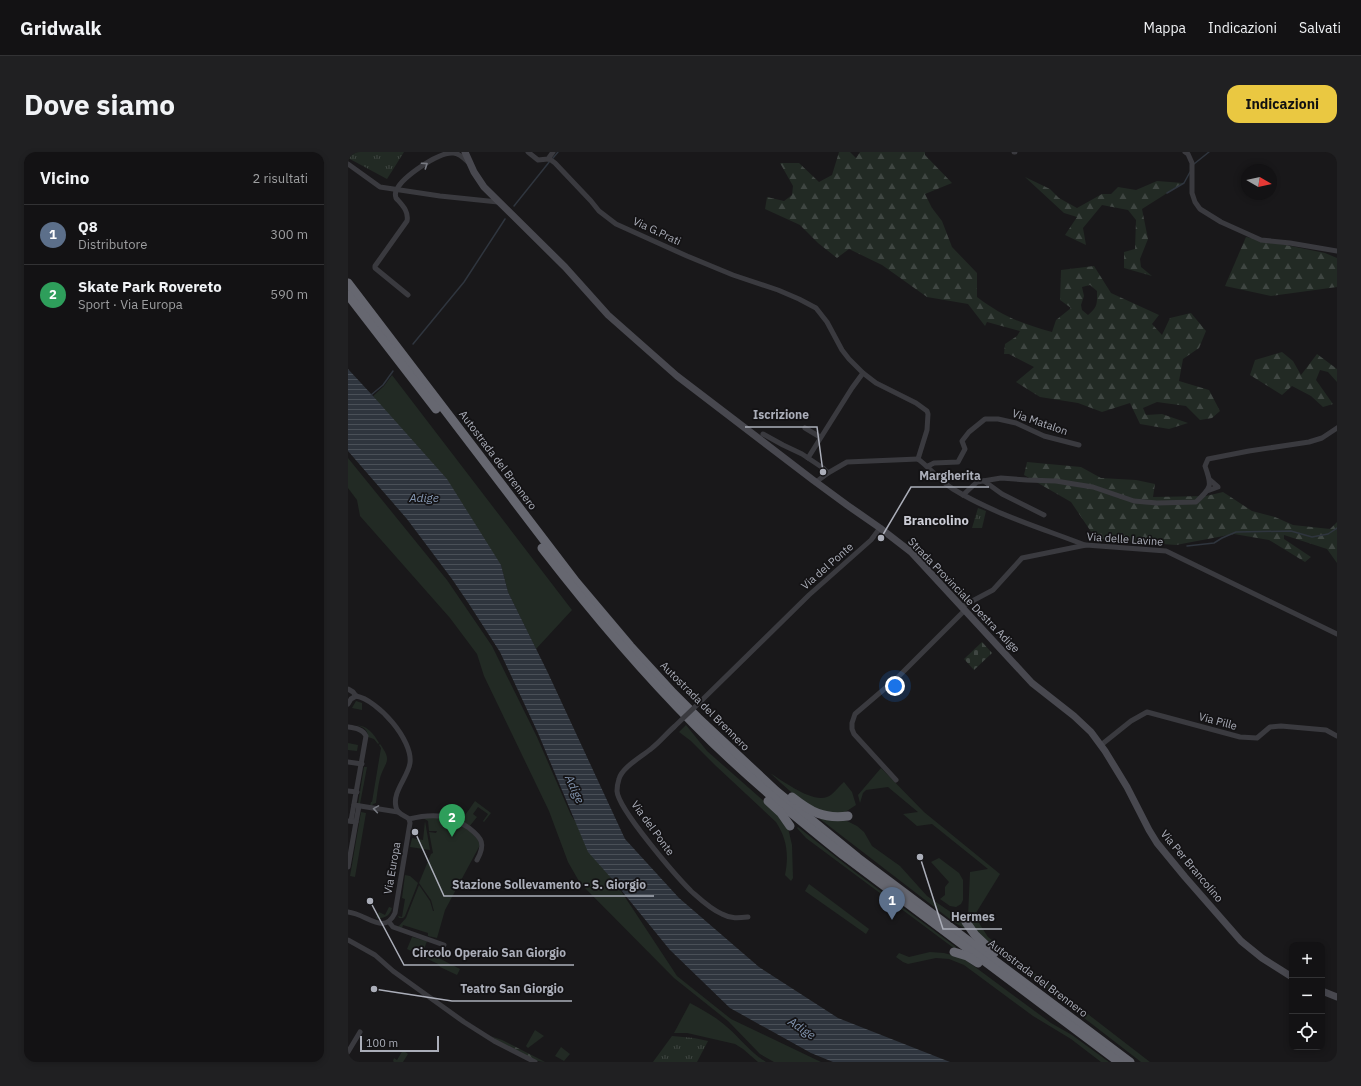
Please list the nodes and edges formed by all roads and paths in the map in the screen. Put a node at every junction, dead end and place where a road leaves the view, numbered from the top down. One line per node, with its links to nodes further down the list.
1 (466, 152): 6 (main road, Strada Provinciale Destra Adige)
2 (528, 152): 5 (street)
3 (553, 152): 5 (street)
4 (1185, 152): 10 (street)
5 (551, 161): 14 (street, Via G.Prati)
6 (469, 163): 8 (street, one-way to 6); 9 (main road, Strada Provinciale Destra Adige)
7 (348, 164): 8 (street)
8 (396, 190): 9 (street); 13 (street)
9 (498, 202): 26 (main road, Strada Provinciale Destra Adige)
10 (1337, 251)
11 (348, 283): 43 (highway, Autostrada del Brennero)
12 (348, 294): 42 (highway, Autostrada del Brennero)
13 (408, 295)
14 (863, 374): 18 (street); 21 (street, Via G.Prati)
15 (805, 428): 18 (street)
16 (1337, 428): 24 (street)
17 (763, 434): 20 (street)
18 (820, 437): 20 (street)
19 (1079, 445): 22 (street, Via Matalon)
20 (808, 458): 23 (street)
21 (918, 459): 22 (street); 23 (street)
22 (928, 466): 28 (street)
23 (828, 473): 26 (street)
24 (1210, 480): 27 (street); 27 (street)
25 (984, 481): 27 (street); 28 (street); 29 (street)
26 (816, 482): 30 (main road, Strada Provinciale Destra Adige)
27 (1208, 492)
28 (963, 495): 31 (street)
29 (1044, 515)
30 (880, 528): 32 (main road, Strada Provinciale Destra Adige); 56 (street, Via del Ponte, bridge)
31 (1086, 545): 32 (street, Via delle Lavine); 33 (street, Via delle Lavine)
32 (962, 609): 39 (main road, Strada Provinciale Destra Adige); 44 (street, Via delle Lavine)
33 (1337, 634)
34 (348, 689): 35 (street)
35 (356, 696): 36 (street); 48 (street)
36 (348, 702)
37 (348, 727): 41 (street)
38 (1337, 736): 39 (street, Via Pille)
39 (1101, 745): 62 (main road, Via Per Brancolino)
40 (348, 762): 41 (street)
41 (362, 764): 46 (street)
42 (744, 772): 52 (highway); 63 (highway, Autostrada del Brennero)
43 (763, 779): 49 (highway); 64 (highway, Autostrada del Brennero)
44 (896, 780)
45 (348, 791): 46 (street)
46 (357, 792): 47 (street)
47 (357, 806): 48 (street, one-way to 47); 51 (street)
48 (398, 812): 50 (street)
49 (848, 816)
50 (409, 819): 53 (street); 57 (street, Via Europa)
51 (353, 823): 54 (street)
52 (790, 826)
53 (477, 860)
54 (348, 867)
55 (348, 912): 57 (street)
56 (748, 917)
57 (390, 921): 60 (street)
58 (966, 922): 64 (highway)
59 (348, 940): 69 (street)
60 (444, 945)
61 (954, 952): 63 (highway)
62 (1289, 975)
63 (1024, 992): 70 (highway, Autostrada del Brennero)
64 (1036, 992): 71 (highway, Autostrada del Brennero)
65 (1325, 992): 66 (main road)
66 (1337, 997)
67 (360, 1032): 68 (street)
68 (348, 1052)
69 (535, 1062)
70 (1118, 1062)
71 (1130, 1062)

